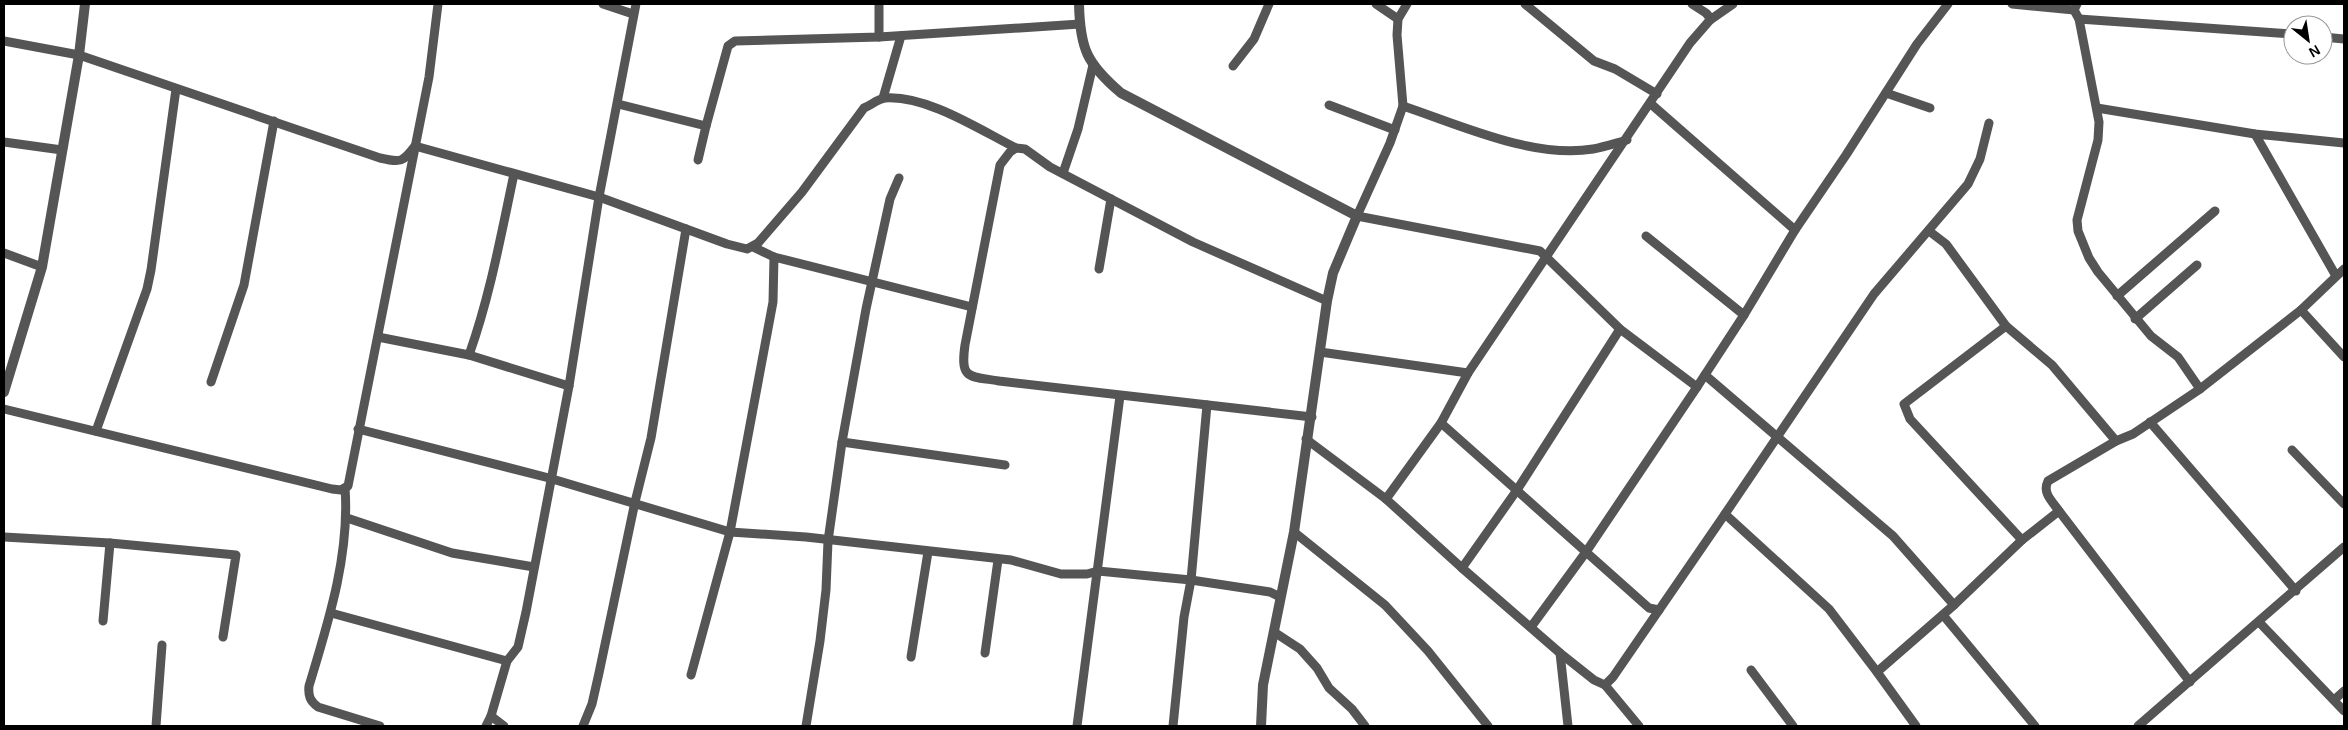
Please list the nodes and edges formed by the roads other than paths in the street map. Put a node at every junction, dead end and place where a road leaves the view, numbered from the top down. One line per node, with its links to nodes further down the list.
1 (85, 4): 25 (street)
2 (438, 4): 46 (street)
3 (603, 4): 16 (street)
4 (636, 4): 16 (street)
5 (878, 4): 23 (street)
6 (1079, 4): 20 (street)
7 (1270, 4): 27 (street)
8 (1376, 4): 17 (street)
9 (1408, 4): 17 (street)
10 (1525, 4): 30 (street)
11 (1692, 4): 19 (street)
12 (1733, 4): 19 (street)
13 (1948, 4): 29 (street)
14 (2012, 4): 15 (street)
15 (2075, 7): 18 (street)
16 (633, 14): 32 (street)
17 (1398, 19): 35 (street)
18 (2079, 19): 21 (street); 37 (street)
19 (1710, 20): 30 (street)
20 (1080, 24): 22 (street); 26 (street)
21 (2283, 33)
22 (901, 36): 23 (street); 31 (street)
23 (879, 37): 40 (street)
24 (4, 41): 25 (street)
25 (79, 55): 28 (street); 48 (street)
26 (1093, 65): 50 (street); 56 (street)
27 (1233, 66)
28 (176, 89): 38 (street); 97 (street)
29 (1886, 93): 36 (street); 58 (street)
30 (1657, 94): 33 (street)
31 (883, 98): 47 (street); 61 (street)
32 (618, 104): 40 (street); 53 (street)
33 (1651, 104): 43 (street); 58 (street)
34 (1329, 105): 41 (street)
35 (1403, 106): 41 (street); 43 (street)
36 (1930, 108)
37 (2097, 108): 42 (street); 71 (street)
38 (274, 121): 46 (street); 85 (street)
39 (1989, 123): 59 (street)
40 (706, 126): 49 (street)
41 (1395, 130): 56 (street)
42 (2256, 134): 45 (street); 69 (street)
43 (1627, 140): 64 (street)
44 (4, 142): 48 (street)
45 (2344, 143)
46 (415, 146): 51 (street); 79 (street)
47 (1016, 148): 50 (street); 73 (street)
48 (62, 150): 66 (street)
49 (698, 160)
50 (1063, 173): 54 (street)
51 (514, 174): 53 (street); 81 (street)
52 (899, 178): 70 (street)
53 (599, 197): 57 (street); 86 (street)
54 (1111, 199): 68 (street); 72 (street)
55 (2215, 211): 71 (street)
56 (1357, 216): 64 (street); 72 (street)
57 (686, 229): 61 (street); 108 (street)
58 (1794, 230): 75 (street)
59 (1929, 231): 77 (street); 98 (street)
60 (1646, 236): 75 (street)
61 (753, 247): 63 (street)
62 (4, 253): 66 (street)
63 (774, 257): 70 (street); 113 (street)
64 (1548, 257): 78 (street); 83 (street)
65 (2197, 264): 76 (street)
66 (42, 267): 89 (street)
67 (2344, 269): 69 (street)
68 (1099, 270)
69 (2336, 276): 74 (street)
70 (872, 281): 73 (street); 101 (street)
71 (2117, 296): 76 (street)
72 (1327, 301): 80 (street)
73 (972, 307): 90 (street)
74 (2301, 310): 82 (street); 88 (street)
75 (1744, 315): 84 (street)
76 (2136, 319): 88 (street)
77 (2006, 326): 100 (street); 116 (street)
78 (1620, 329): 87 (street); 106 (street)
79 (378, 337): 81 (street); 96 (street)
80 (1320, 352): 83 (street); 93 (street)
81 (469, 355): 86 (street)
82 (2344, 358)
83 (1468, 373): 95 (street)
84 (1705, 375): 87 (street); 98 (street)
85 (211, 382)
86 (568, 386): 104 (street)
87 (1697, 387): 121 (street)
88 (2200, 389): 94 (street)
89 (4, 392)
90 (1120, 396): 91 (street); 125 (street)
91 (1208, 405): 93 (street); 126 (street)
92 (4, 409): 97 (street)
93 (1312, 417): 99 (street)
94 (2150, 422): 100 (street); 127 (street)
95 (1441, 423): 106 (street); 107 (street)
96 (358, 429): 104 (street); 105 (street)
97 (96, 431): 105 (street)
98 (1777, 438): 111 (street); 129 (street)
99 (1306, 439): 107 (street); 114 (street)
100 (2116, 441): 110 (street)
101 (842, 442): 103 (street); 117 (street)
102 (2292, 450): 109 (street)
103 (1005, 464)
104 (550, 478): 108 (street); 123 (street)
105 (345, 488): 112 (street)
106 (1517, 490): 121 (street); 124 (street)
107 (1386, 499): 124 (street)
108 (634, 502): 113 (street); 157 (street)
109 (2344, 504)
110 (2059, 511): 116 (street); 146 (street)
111 (1725, 514): 130 (street); 144 (street)
112 (347, 518): 123 (street); 131 (street)
113 (730, 532): 117 (street); 145 (street)
114 (1294, 532): 128 (street); 163 (street)
115 (4, 537): 118 (street)
116 (2022, 540): 129 (street)
117 (828, 541): 120 (street); 158 (street)
118 (110, 543): 133 (street); 137 (street)
119 (2344, 547): 127 (street)
120 (928, 552): 122 (street); 141 (street)
121 (1586, 552): 130 (street); 135 (street)
122 (998, 560): 125 (street); 139 (street)
123 (534, 567): 142 (street)
124 (1462, 568): 135 (street)
125 (1098, 571): 126 (street); 159 (street)
126 (1191, 580): 128 (street); 160 (street)
127 (2296, 591): 134 (street)
128 (1280, 597): 136 (street)
129 (1954, 605): 132 (street)
130 (1660, 610): 147 (street)
131 (331, 613): 142 (street); 154 (street)
132 (1943, 615): 144 (street); 167 (street)
133 (103, 621)
134 (2259, 622): 146 (street); 149 (street)
135 (1531, 627): 140 (street)
136 (1274, 632): 161 (street); 162 (street)
137 (223, 637)
138 (162, 646): 153 (street)
139 (986, 653)
140 (1560, 653): 147 (street); 164 (street)
141 (911, 656)
142 (507, 661): 151 (street)
143 (1751, 670): 152 (street)
144 (1877, 672): 166 (street)
145 (691, 675)
146 (2190, 682): 168 (street)
147 (1605, 685): 165 (street)
148 (2344, 691): 149 (street)
149 (2334, 700): 150 (street)
150 (2344, 711)
151 (491, 716): 155 (street); 156 (street)
152 (1789, 725)
153 (156, 726)
154 (380, 726)
155 (486, 726)
156 (504, 726)
157 (583, 726)
158 (806, 726)
159 (1077, 726)
160 (1173, 726)
161 (1261, 726)
162 (1365, 726)
163 (1488, 726)
164 (1568, 726)
165 (1639, 726)
166 (1916, 726)
167 (2035, 726)
168 (2138, 726)

